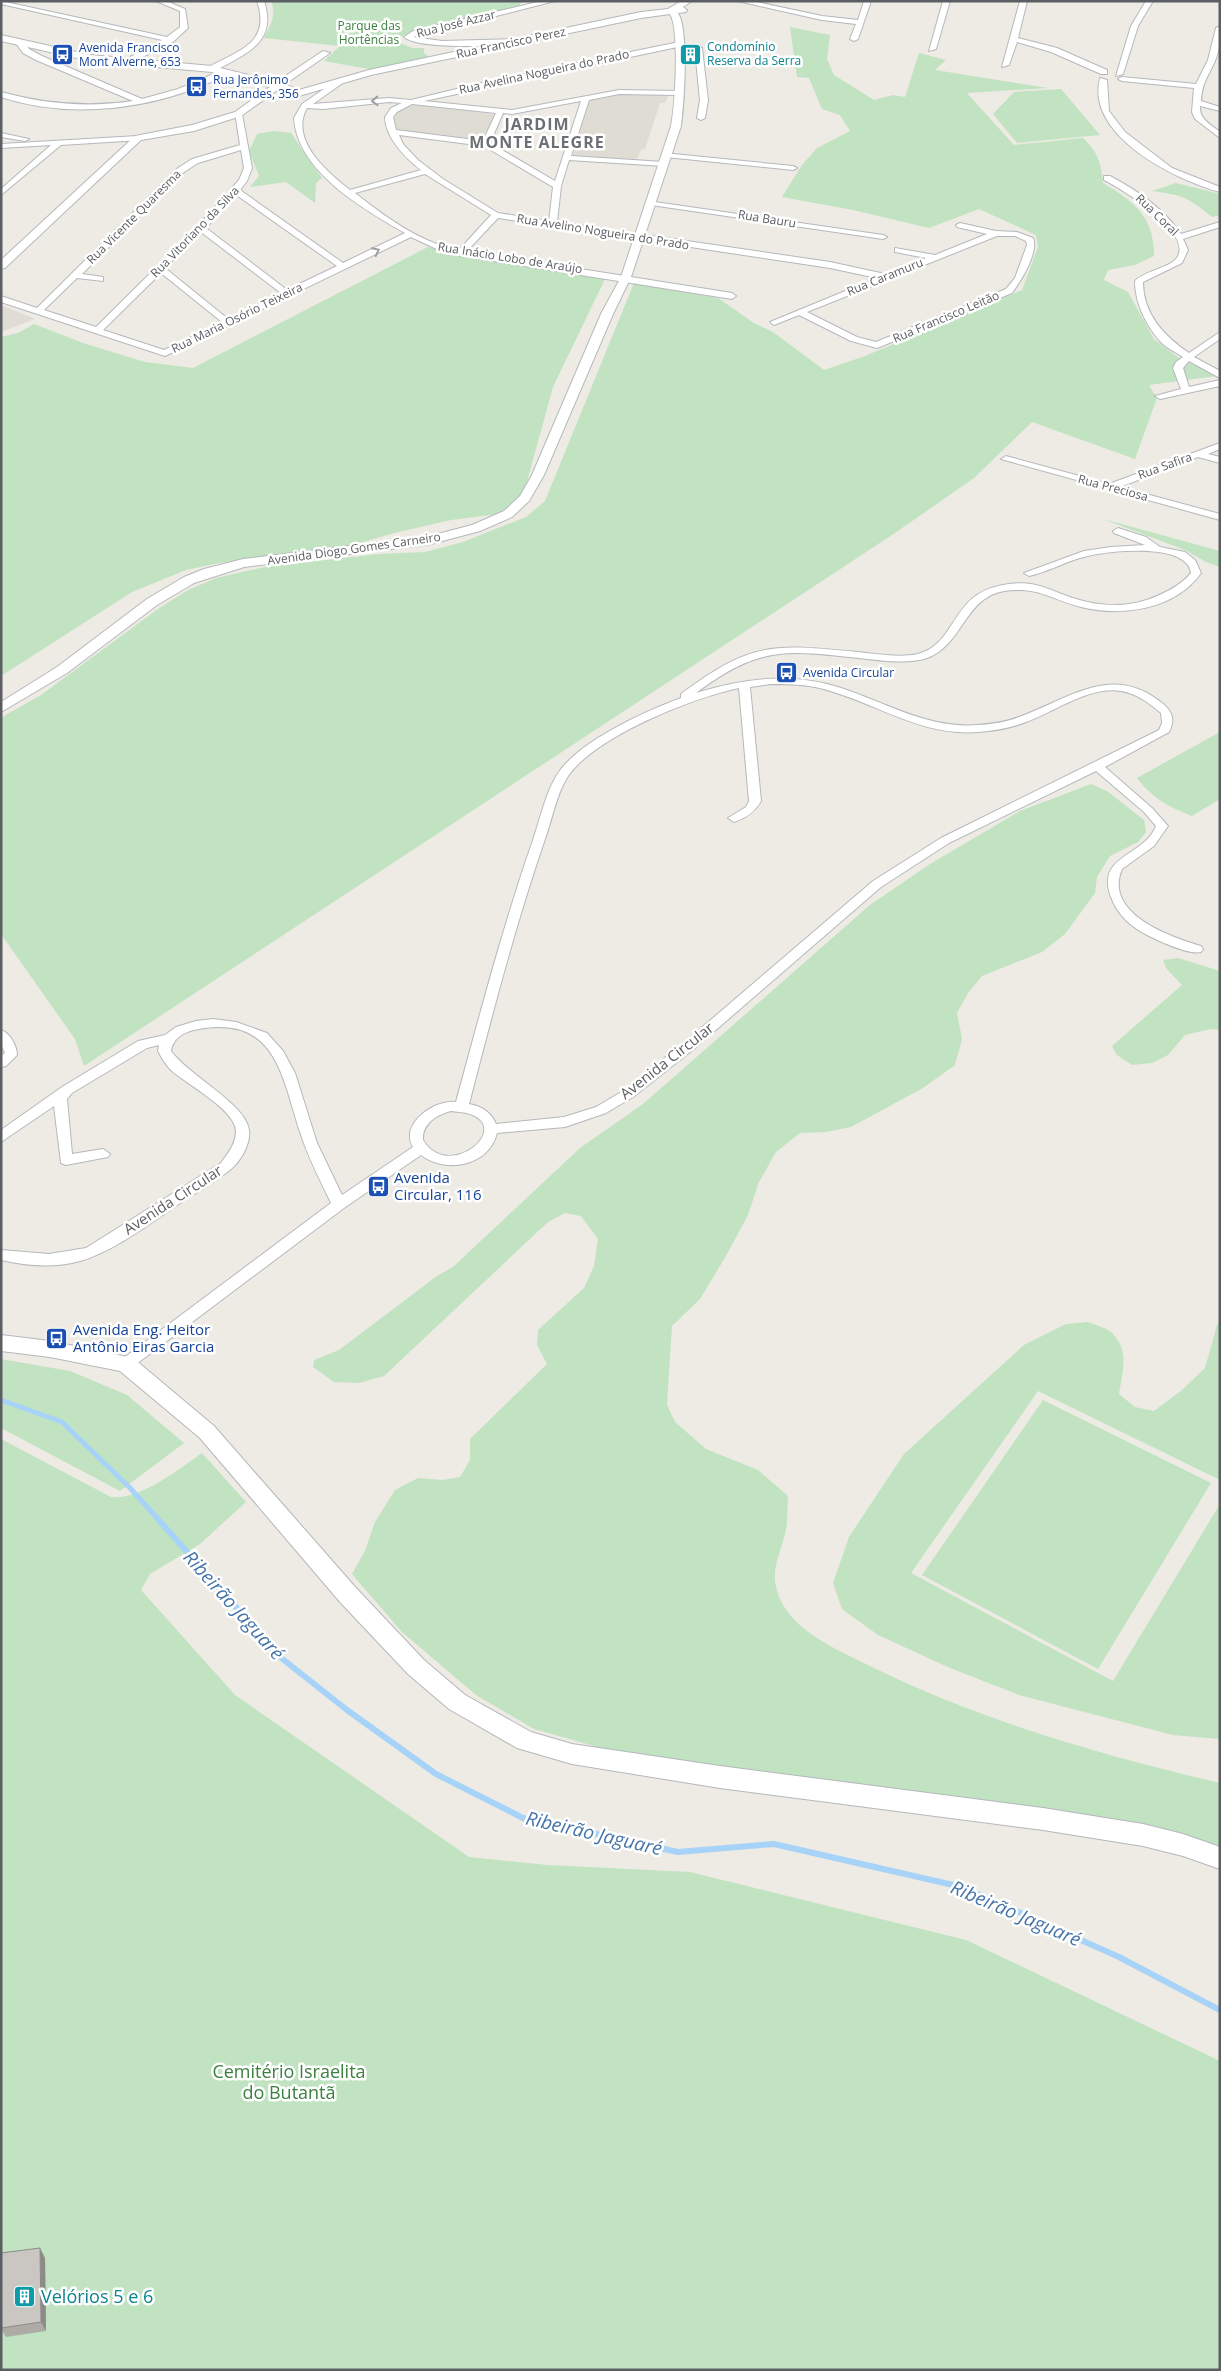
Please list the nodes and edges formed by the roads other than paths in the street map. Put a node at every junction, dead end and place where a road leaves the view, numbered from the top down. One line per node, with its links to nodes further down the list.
1 (159, 1): 22 (street)
2 (260, 1): 33 (street)
3 (552, 1): 13 (street)
4 (688, 1): 14 (street)
5 (699, 1): 15 (street)
6 (741, 1): 16 (street)
7 (786, 1): 16 (street)
8 (868, 1): 18 (street)
9 (947, 1): 27 (street)
10 (1024, 1): 20 (street)
11 (1150, 1): 31 (street)
12 (1, 2): 22 (street)
13 (532, 3): 24 (street, Rua José Azzar)
14 (672, 10): 15 (street, Rua Francisco Perez); 17 (street); 24 (street, Rua Francisco Perez)
15 (683, 10): 17 (street)
16 (782, 10): 18 (street)
17 (678, 20): 26 (street, Avenida Diogo Gomes Carneiro)
18 (860, 22): 23 (street)
19 (1220, 28): 30 (street)
20 (1014, 39): 32 (street); 35 (street)
21 (1, 40): 25 (street)
22 (170, 40): 29 (street)
23 (854, 40)
24 (525, 41): 37 (street, Rua Francisco Perez)
25 (16, 42): 29 (street); 45 (street)
26 (679, 46): 42 (street, Avenida Diogo Gomes Carneiro); 47 (street, Rua Avelina Nogueira do Prado); 55 (street)
27 (932, 50)
28 (326, 54): 38 (street)
29 (128, 62): 33 (street)
30 (1216, 62): 39 (street)
31 (1120, 64): 35 (street); 36 (street)
32 (1005, 65)
33 (212, 69): 34 (street)
34 (226, 72): 38 (street); 45 (street)
35 (1104, 75): 36 (street); 46 (street)
36 (1121, 76): 39 (street)
37 (340, 82): 41 (street, Rua Francisco Perez); 50 (street, Rua Francisco Perez)
38 (278, 85): 41 (street); 54 (street)
39 (1198, 86): 49 (street)
40 (1112, 88): 46 (street)
41 (299, 93): 50 (street)
42 (679, 93): 44 (street); 66 (street, Avenida Diogo Gomes Carneiro)
43 (1, 94): 45 (street)
44 (586, 98): 51 (street); 65 (street)
45 (140, 101)
46 (1105, 101): 71 (street)
47 (411, 102): 50 (street, one-way to 50); 53 (street); 56 (street)
48 (528, 102): 51 (street)
49 (1196, 102): 52 (street); 58 (street)
50 (308, 104): 73 (street, Rua Inácio Lobo de Araújo)
51 (538, 109): 53 (street)
52 (1220, 109)
53 (500, 112): 62 (street)
54 (238, 114): 59 (street); 64 (street, Rua Vitoriano da Silva)
55 (701, 118)
56 (393, 132): 62 (street); 68 (street, Rua Avelino Nogueira do Prado)
57 (1, 135): 61 (street)
58 (1220, 136)
59 (138, 138): 60 (street); 89 (street)
60 (61, 141): 61 (street); 74 (street)
61 (51, 142): 63 (street)
62 (486, 144): 70 (street)
63 (1, 146)
64 (242, 147): 72 (street, Rua Vitoriano da Silva); 92 (street, Rua Vicente Quaresma)
65 (567, 158): 66 (street); 70 (street)
66 (665, 160): 67 (street); 75 (street, Avenida Diogo Gomes Carneiro)
67 (794, 168)
68 (426, 171): 73 (street); 76 (street, Rua Avelino Nogueira do Prado)
69 (1107, 178): 85 (street, Rua Coral)
70 (557, 186): 77 (street)
71 (1220, 190)
72 (236, 191): 80 (street, Rua Vitoriano da Silva); 90 (street)
73 (350, 192): 82 (street, Rua Inácio Lobo de Araújo)
74 (1, 194)
75 (650, 203): 83 (street, Avenida Diogo Gomes Carneiro); 84 (street, Rua Bauru)
76 (496, 215): 77 (street, Rua Avelino Nogueira do Prado); 87 (street)
77 (553, 224): 83 (street, Rua Avelino Nogueira do Prado)
78 (1220, 224): 85 (street)
79 (960, 225): 81 (street)
80 (200, 228): 91 (street, Rua Vitoriano da Silva); 96 (street)
81 (996, 233): 88 (street, Rua Caramuru); 100 (street, Rua Francisco Leitão)
82 (410, 234): 87 (street, Rua Inácio Lobo de Araújo); 90 (street, Rua Maria Osório Teixeira, one-way to 82)
83 (639, 237): 93 (street, Rua Avelino Nogueira do Prado); 94 (street, Avenida Diogo Gomes Carneiro)
84 (883, 237)
85 (1180, 237): 105 (street, Rua Coral)
86 (898, 250): 88 (street)
87 (461, 253): 94 (street, Rua Inácio Lobo de Araújo)
88 (935, 257): 93 (street, Rua Caramuru)
89 (1, 266)
90 (343, 267): 96 (street, Rua Maria Osório Teixeira)
91 (161, 269): 101 (street); 103 (street, Rua Vitoriano da Silva)
92 (75, 275): 95 (street); 99 (street, Rua Vicente Quaresma)
93 (886, 276): 100 (street, Rua Caramuru)
94 (626, 277): 97 (street, Rua Inácio Lobo de Araújo); 121 (street, Avenida Diogo Gomes Carneiro)
95 (100, 278)
96 (287, 294): 101 (street, Rua Maria Osório Teixeira)
97 (732, 296)
98 (1, 299): 99 (street, Rua Maria Osório Teixeira)
99 (39, 311): 103 (street, Rua Maria Osório Teixeira)
100 (800, 312): 102 (street, Rua Caramuru)
101 (227, 322): 103 (street, Rua Maria Osório Teixeira)
102 (774, 322)
103 (97, 331)
104 (1220, 335): 105 (street)
105 (1190, 356): 106 (street); 108 (street)
106 (1220, 375)
107 (1220, 384): 108 (street)
108 (1186, 390): 109 (street)
109 (1160, 396)
110 (1220, 446): 111 (street, Rua Safira)
111 (1197, 454): 113 (street); 114 (street, Rua Safira)
112 (1006, 459): 114 (street, Rua Preciosa)
113 (1220, 460)
114 (1110, 486): 115 (street, Rua Preciosa)
115 (1220, 517)
116 (1118, 531): 117 (street)
117 (1158, 549): 118 (street, Avenida Circular); 120 (street, Avenida Circular)
118 (1029, 573)
119 (744, 685): 120 (street, Avenida Circular); 122 (street, Avenida Circular); 123 (street)
120 (674, 703): 129 (street, Avenida Circular)
121 (1, 708)
122 (1096, 766): 124 (street); 130 (street, Avenida Circular)
123 (734, 818)
124 (1197, 949)
125 (1, 1034): 127 (street)
126 (168, 1039): 128 (street); 134 (street); 135 (street, Avenida Circular)
127 (1, 1063)
128 (64, 1093): 131 (street); 133 (street)
129 (462, 1106): 130 (street); 132 (street)
130 (492, 1129): 132 (street)
131 (1, 1137)
132 (422, 1148): 134 (street)
133 (103, 1154)
134 (339, 1204): 137 (street)
135 (1, 1255)
136 (1, 1343): 137 (main road)
137 (126, 1364): 138 (main road)
138 (1220, 1858)

